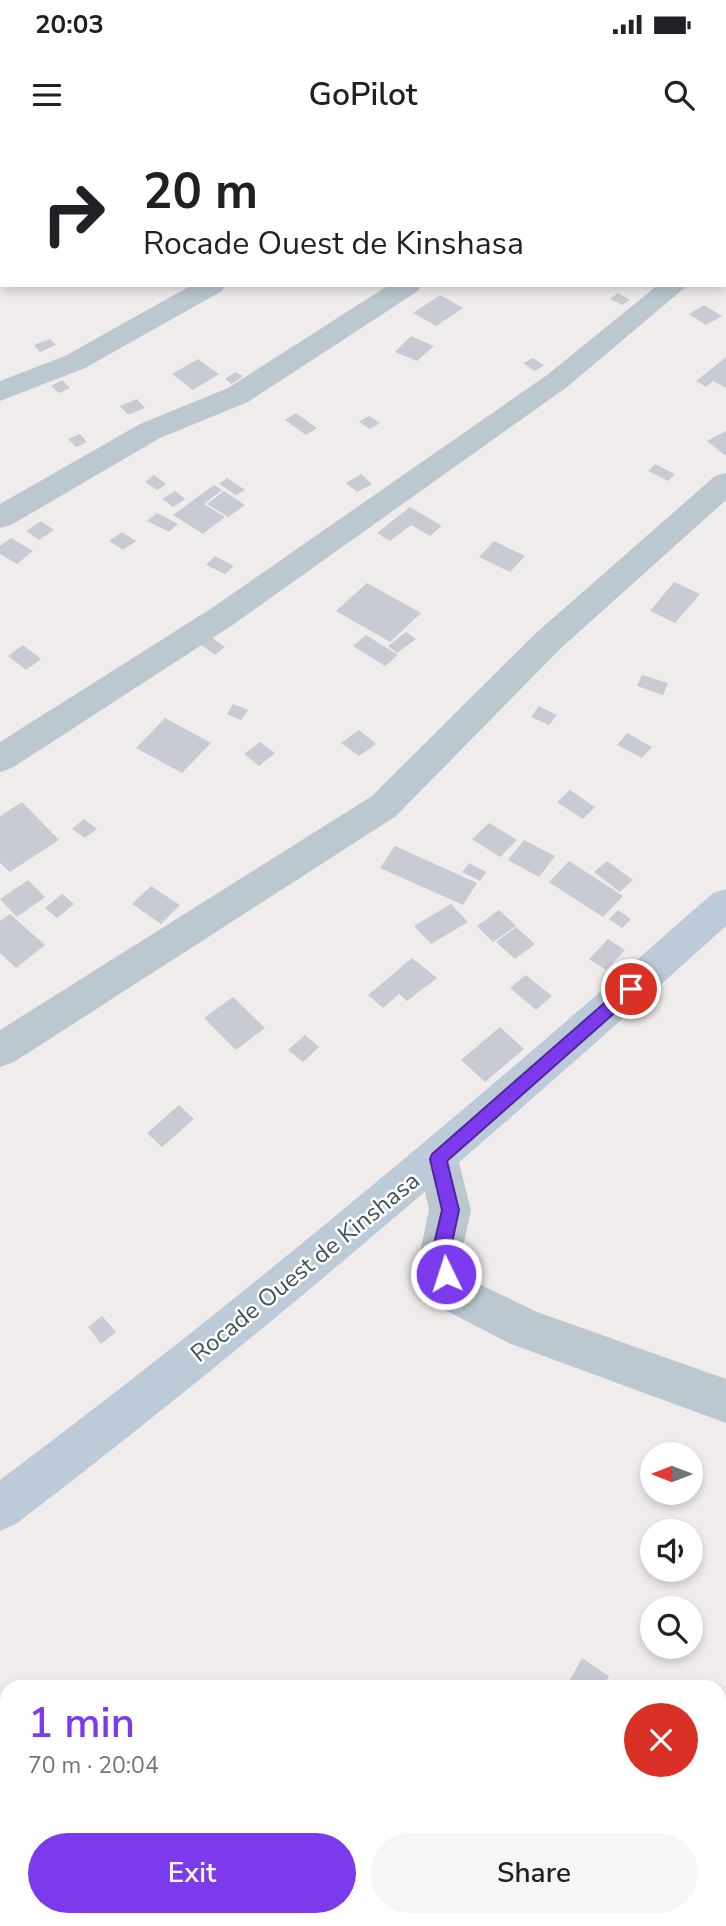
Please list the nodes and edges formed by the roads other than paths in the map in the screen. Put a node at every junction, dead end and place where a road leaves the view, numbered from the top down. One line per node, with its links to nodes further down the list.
1 (208, 287): 4 (street)
2 (405, 287): 6 (street)
3 (673, 287): 7 (street)
4 (0, 392)
5 (726, 483): 9 (street)
6 (0, 518)
7 (0, 759)
8 (726, 904): 10 (main road, Rocade Ouest de Kinshasa)
9 (0, 1050)
10 (438, 1159): 11 (street); 12 (main road, Rocade Ouest de Kinshasa)
11 (726, 1401)
12 (0, 1508)

